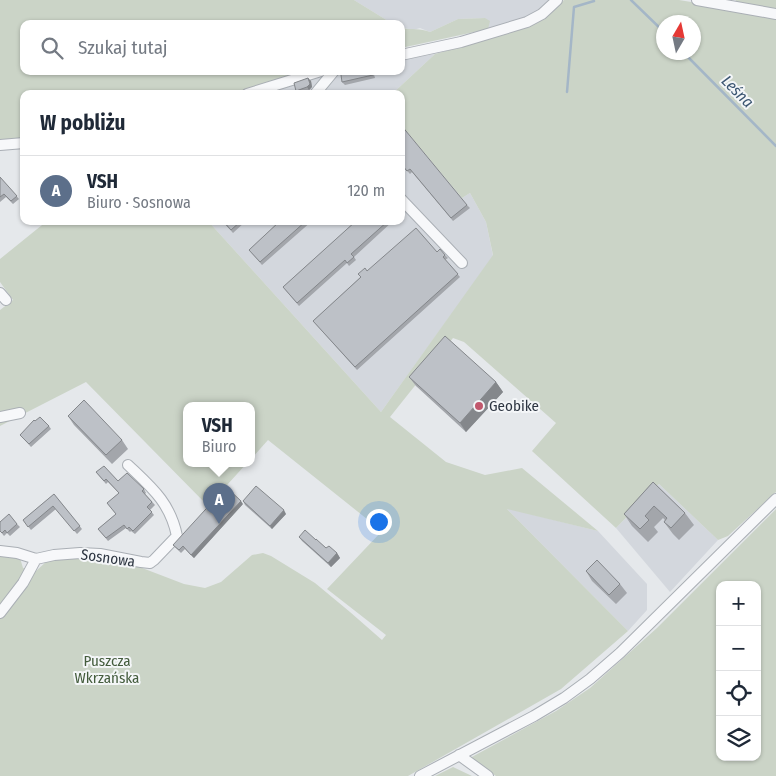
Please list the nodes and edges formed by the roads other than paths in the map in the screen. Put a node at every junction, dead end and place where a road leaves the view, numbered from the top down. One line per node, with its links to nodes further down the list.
1 (557, 0): 4 (street)
2 (696, 0): 3 (street)
3 (776, 14)
4 (405, 54)
5 (309, 75): 7 (street)
6 (331, 75): 8 (street)
7 (260, 90)
8 (318, 90)
9 (20, 143): 10 (street)
10 (0, 145)
11 (405, 203): 12 (street)
12 (462, 263)
13 (20, 413): 14 (street)
14 (0, 417)
15 (128, 465): 18 (street, Sosnowa)
16 (776, 499): 20 (street)
17 (0, 551): 18 (street, Sosnowa)
18 (36, 559): 19 (street)
19 (0, 613)
20 (459, 755): 21 (street); 22 (street)
21 (420, 776)
22 (488, 776)

